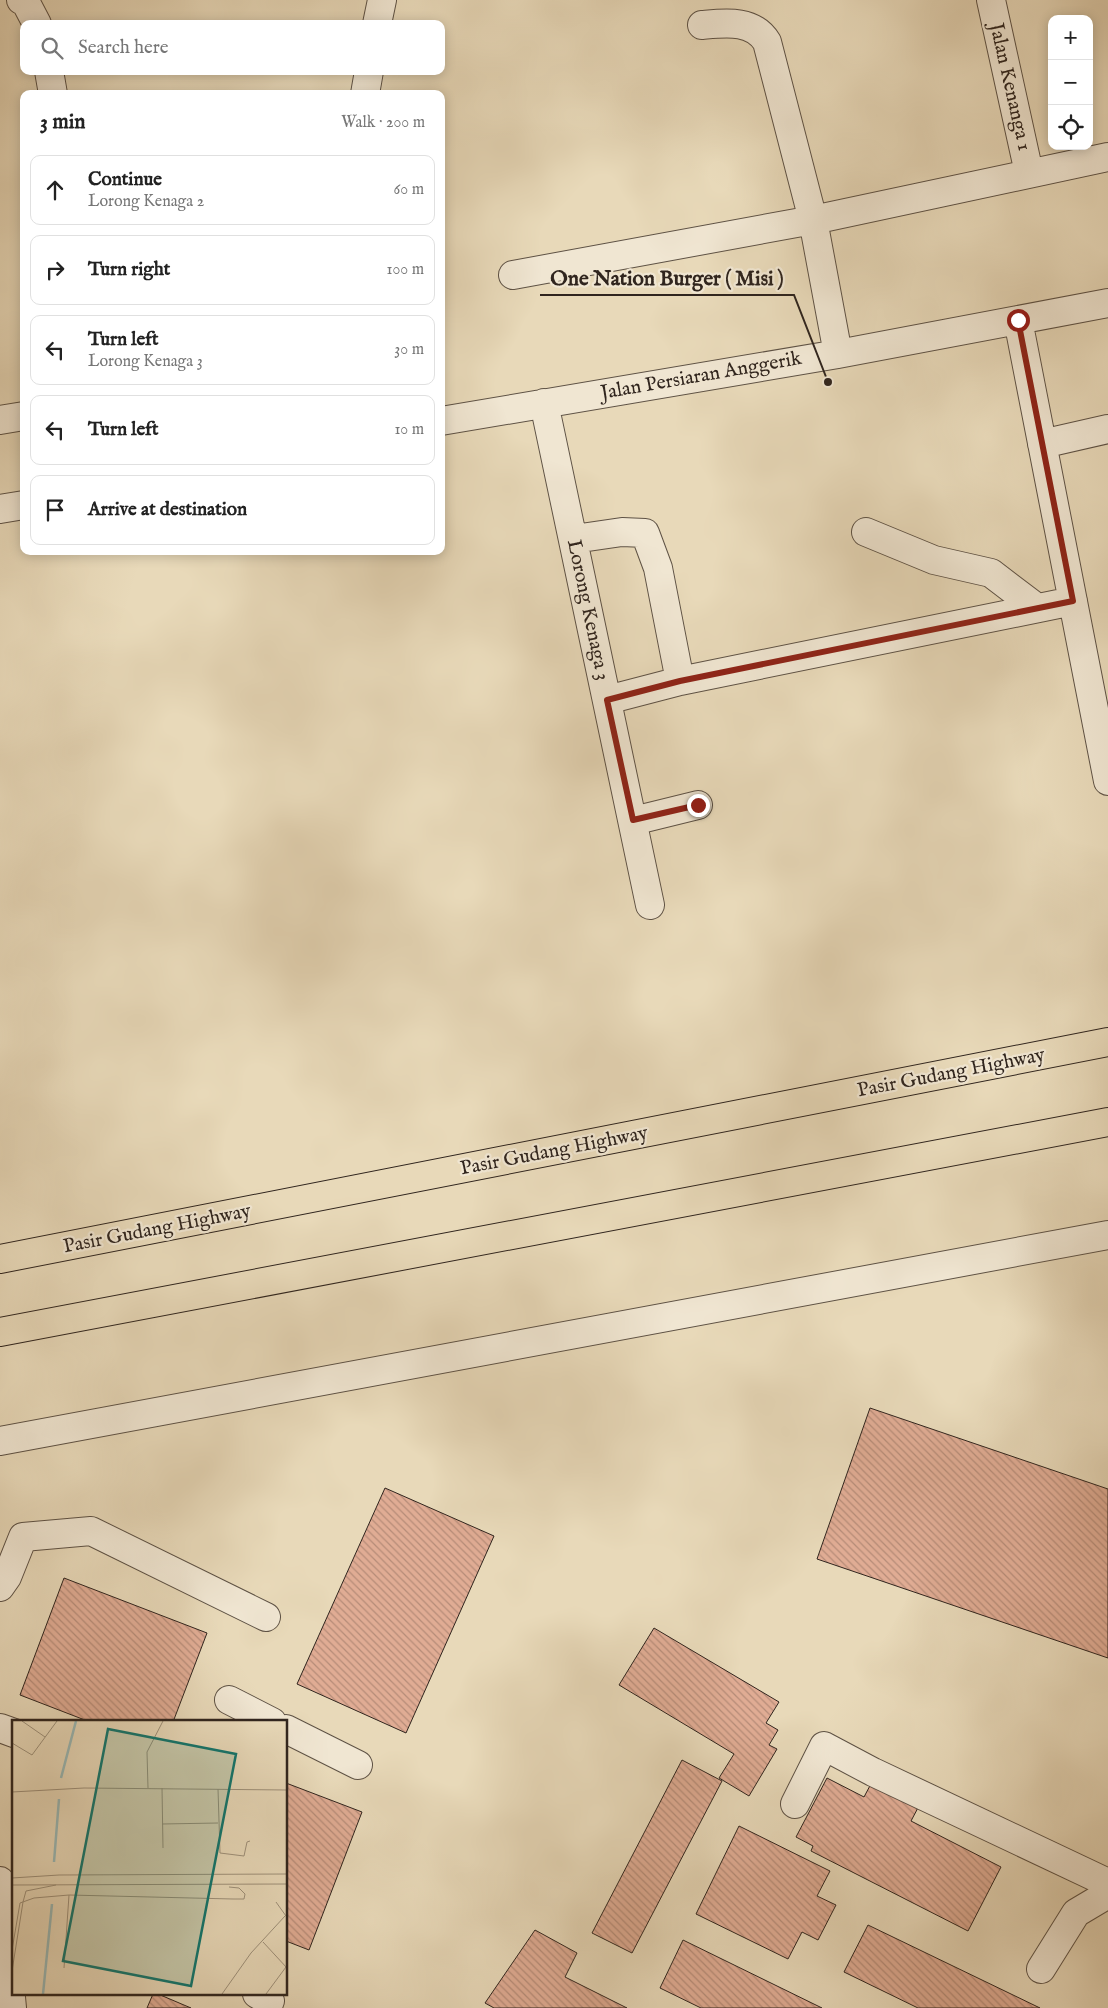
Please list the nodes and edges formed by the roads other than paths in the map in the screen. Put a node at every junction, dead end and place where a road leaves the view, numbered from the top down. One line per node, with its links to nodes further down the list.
1 (21, 0): 4 (street)
2 (382, 0): 5 (street)
3 (991, 0): 12 (street, Jalan Kenanga 1)
4 (35, 20)
5 (378, 20)
6 (702, 25): 13 (street)
7 (50, 75): 9 (street)
8 (368, 75): 10 (street)
9 (52, 90)
10 (366, 90)
11 (1108, 157): 12 (street)
12 (1029, 173): 13 (street)
13 (813, 220): 14 (street); 17 (street)
14 (513, 275)
15 (1108, 303): 16 (street, Jalan Persiaran Anggerik)
16 (1018, 320): 17 (street, Jalan Persiaran Anggerik); 23 (street)
17 (838, 354): 18 (street, Jalan Persiaran Anggerik)
18 (544, 403): 21 (street, Jalan Persiaran Anggerik); 27 (street, Lorong Kenaga 3)
19 (20, 417): 20 (street)
20 (0, 420)
21 (445, 420)
22 (1108, 429): 23 (street)
23 (1042, 444): 28 (street)
24 (20, 506): 25 (street)
25 (0, 509)
26 (866, 532): 29 (street)
27 (574, 539): 30 (street); 31 (street, Lorong Kenaga 3)
28 (1073, 601): 29 (street); 32 (street)
29 (1037, 608): 30 (street)
30 (680, 681): 31 (street)
31 (607, 700): 34 (street, Lorong Kenaga 3)
32 (1108, 781)
33 (698, 805): 34 (street)
34 (633, 820): 35 (street, Lorong Kenaga 3)
35 (650, 905)
36 (1108, 1042): 41 (highway, Pasir Gudang Highway)
37 (1108, 1122): 38 (highway)
38 (1080, 1127): 39 (highway); 42 (highway)
39 (1108, 1131)
40 (1108, 1235): 43 (street)
41 (0, 1260)
42 (0, 1332)
43 (0, 1441)
44 (0, 1587): 45 (street)
45 (266, 1617)
46 (229, 1700): 47 (street)
47 (268, 1720)
48 (0, 1728): 50 (street)
49 (288, 1730): 51 (street)
50 (12, 1733)
51 (358, 1765)
52 (795, 1804): 54 (street)
53 (0, 1880): 57 (street)
54 (1108, 1883)
55 (1108, 1894): 56 (street)
56 (1041, 1969)
57 (12, 2008)

